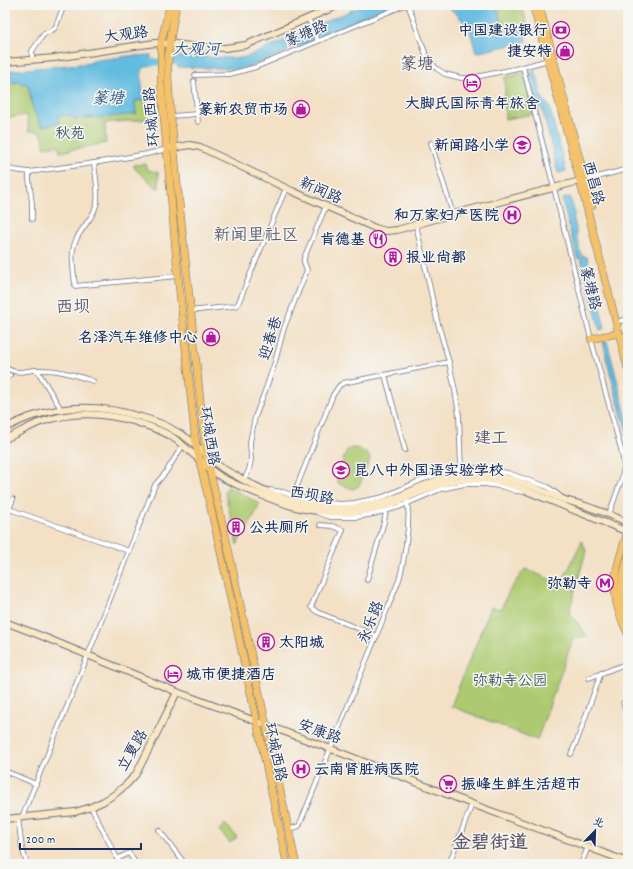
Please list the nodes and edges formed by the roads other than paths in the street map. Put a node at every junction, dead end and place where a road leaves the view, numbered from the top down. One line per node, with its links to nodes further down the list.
1 (64, 5): 11 (street)
2 (170, 5): 9 (main road, 环城西路)
3 (176, 5): 10 (main road, 环城西路)
4 (339, 5): 7 (main road, 大观路)
5 (533, 5): 12 (main road, 西昌路)
6 (539, 5): 27 (main road, 西昌路)
7 (308, 18): 8 (street); 10 (main road, 大观路)
8 (318, 41): 15 (street, 篆塘路); 16 (street, 篆塘路)
9 (162, 43): 10 (main road, 大观路); 11 (main road, 大观路); 14 (main road, 环城西路)
10 (170, 44): 14 (main road, 环城西路)
11 (32, 60): 13 (main road, 大观路)
12 (548, 60): 15 (street, 篆塘路); 27 (main road, 西昌路)
13 (5, 62)
14 (164, 67): 19 (main road, 环城西路); 22 (main road, 环城西路)
15 (523, 67): 29 (street, 篆塘路)
16 (195, 75)
17 (194, 81): 18 (street)
18 (197, 114): 19 (street); 20 (street)
19 (172, 116): 22 (main road, 环城西路)
20 (198, 122)
21 (431, 143): 31 (street)
22 (171, 148): 23 (street, 新闻路); 28 (main road, 新闻路); 34 (main road, 环城西路); 35 (main road, 环城西路)
23 (94, 163): 26 (street, 新闻路); 34 (street)
24 (5, 168): 26 (street, 新闻路)
25 (628, 169): 27 (street, 新闻路)
26 (29, 172): 32 (street)
27 (583, 180): 29 (main road, 新闻路); 37 (main road, 西昌路); 38 (main road, 西昌路)
28 (286, 188): 30 (main road, 新闻路); 35 (street)
29 (554, 188): 31 (main road, 新闻路); 39 (street, 篆塘路)
30 (326, 206): 33 (main road, 新闻路); 59 (street, 迎春巷)
31 (453, 214): 33 (main road, 新闻路)
32 (32, 219)
33 (416, 225): 41 (street)
34 (178, 276): 53 (main road, 环城西路)
35 (190, 311): 55 (main road, 环城西路)
36 (628, 319): 37 (street)
37 (620, 321): 40 (main road, 西昌路)
38 (618, 332): 39 (main road); 43 (main road, 西昌路)
39 (591, 339): 68 (street, 篆塘路)
40 (628, 349)
41 (449, 362): 46 (street); 58 (street)
42 (5, 367): 44 (street)
43 (628, 369)
44 (36, 370): 48 (street); 49 (street)
45 (10, 375): 47 (street)
46 (385, 375): 54 (street); 61 (street)
47 (5, 378)
48 (93, 381)
49 (62, 409): 50 (main road, 西坝路); 53 (main road, 西坝路)
50 (5, 427)
51 (5, 439): 52 (main road, 西坝路)
52 (183, 445): 56 (main road, 西坝路); 73 (street)
53 (196, 445): 55 (main road, 西坝路); 56 (main road, 环城西路)
54 (405, 450)
55 (206, 455): 57 (main road, 环城西路); 59 (main road, 西坝路)
56 (199, 459): 57 (main road, 西坝路); 87 (main road, 环城西路)
57 (210, 468): 66 (main road, 西坝路); 88 (main road, 环城西路)
58 (462, 469): 61 (street); 64 (street)
59 (244, 480): 60 (main road, 西坝路)
60 (264, 490): 61 (street); 64 (main road, 西坝路)
61 (293, 496)
62 (13, 499): 65 (street)
63 (407, 500): 66 (main road, 西坝路); 67 (street); 72 (main road, 西坝路); 79 (street, 永乐路)
64 (565, 500): 68 (main road, 西坝路)
65 (10, 509): 69 (street); 73 (street)
66 (306, 509): 67 (street)
67 (386, 511): 75 (street)
68 (609, 514): 70 (main road, 西坝路)
69 (5, 520)
70 (628, 523)
71 (320, 526): 79 (street)
72 (628, 532): 78 (main road)
73 (130, 551): 80 (street)
74 (628, 557): 76 (main road)
75 (367, 580)
76 (628, 619)
77 (5, 622): 80 (main road, 安康路)
78 (628, 634)
79 (377, 636): 89 (street, 永乐路)
80 (88, 655): 84 (main road, 安康路); 92 (street)
81 (628, 663): 82 (street)
82 (601, 673): 83 (street); 90 (street)
83 (588, 678)
84 (178, 692): 87 (main road, 安康路); 94 (main road, 立夏路)
85 (628, 700): 86 (street)
86 (628, 717)
87 (256, 722): 88 (main road, 安康路); 106 (main road, 环城西路)
88 (266, 725): 89 (main road, 安康路); 97 (main road, 环城西路)
89 (331, 749): 93 (main road, 安康路); 97 (street, 永乐路)
90 (571, 754)
91 (5, 771): 92 (street)
92 (36, 784): 95 (street)
93 (472, 804): 99 (main road, 安康路); 108 (street)
94 (92, 807): 95 (main road, 立夏路); 100 (street)
95 (20, 818): 96 (main road, 立夏路); 102 (street)
96 (5, 819)
97 (289, 829): 107 (main road, 环城西路)
98 (159, 830): 105 (street)
99 (588, 847): 101 (main road, 安康路); 109 (street)
100 (117, 859): 103 (street); 104 (street)
101 (628, 862)
102 (26, 864)
103 (120, 864)
104 (136, 864)
105 (185, 864)
106 (287, 864)
107 (296, 864)
108 (449, 864)
109 (582, 864)

